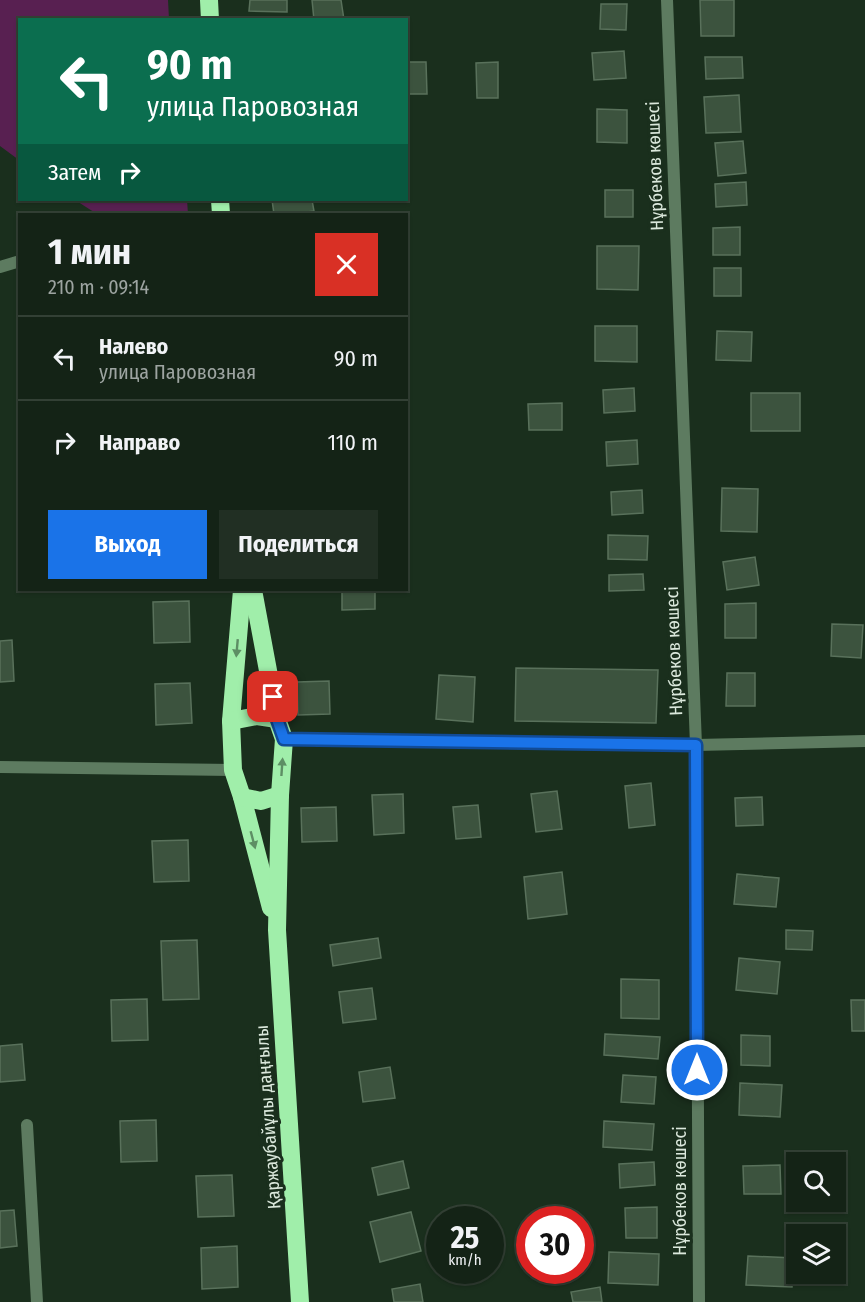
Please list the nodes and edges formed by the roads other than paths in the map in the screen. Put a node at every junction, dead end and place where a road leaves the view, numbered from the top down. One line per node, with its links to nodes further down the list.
1 (209, 0): 3 (highway)
2 (667, 0): 12 (street, Нұрбеков көшесі)
3 (210, 18)
4 (18, 262): 5 (street)
5 (0, 267)
6 (242, 591): 9 (highway, Қаржаубайұлы даңғылы, one-way to 9)
7 (253, 591): 8 (highway, Қаржаубайұлы даңғылы)
8 (277, 719): 9 (highway); 10 (highway, Қаржаубайұлы даңғылы)
9 (231, 721): 14 (highway, Қаржаубайұлы даңғылы)
10 (284, 739): 12 (street); 15 (highway, Қаржаубайұлы даңғылы, one-way to 10)
11 (865, 741): 12 (street)
12 (696, 745): 21 (street, Нұрбеков көшесі)
13 (0, 767): 14 (street)
14 (233, 770): 16 (highway, Қаржаубайұлы даңғылы)
15 (280, 795): 16 (highway); 17 (highway, Қаржаубайұлы даңғылы)
16 (242, 797): 17 (highway, Қаржаубайұлы даңғылы, one-way to 17)
17 (277, 930): 20 (highway, Қаржаубайұлы даңғылы)
18 (27, 1125): 19 (street)
19 (37, 1302)
20 (300, 1302)
21 (699, 1302)

